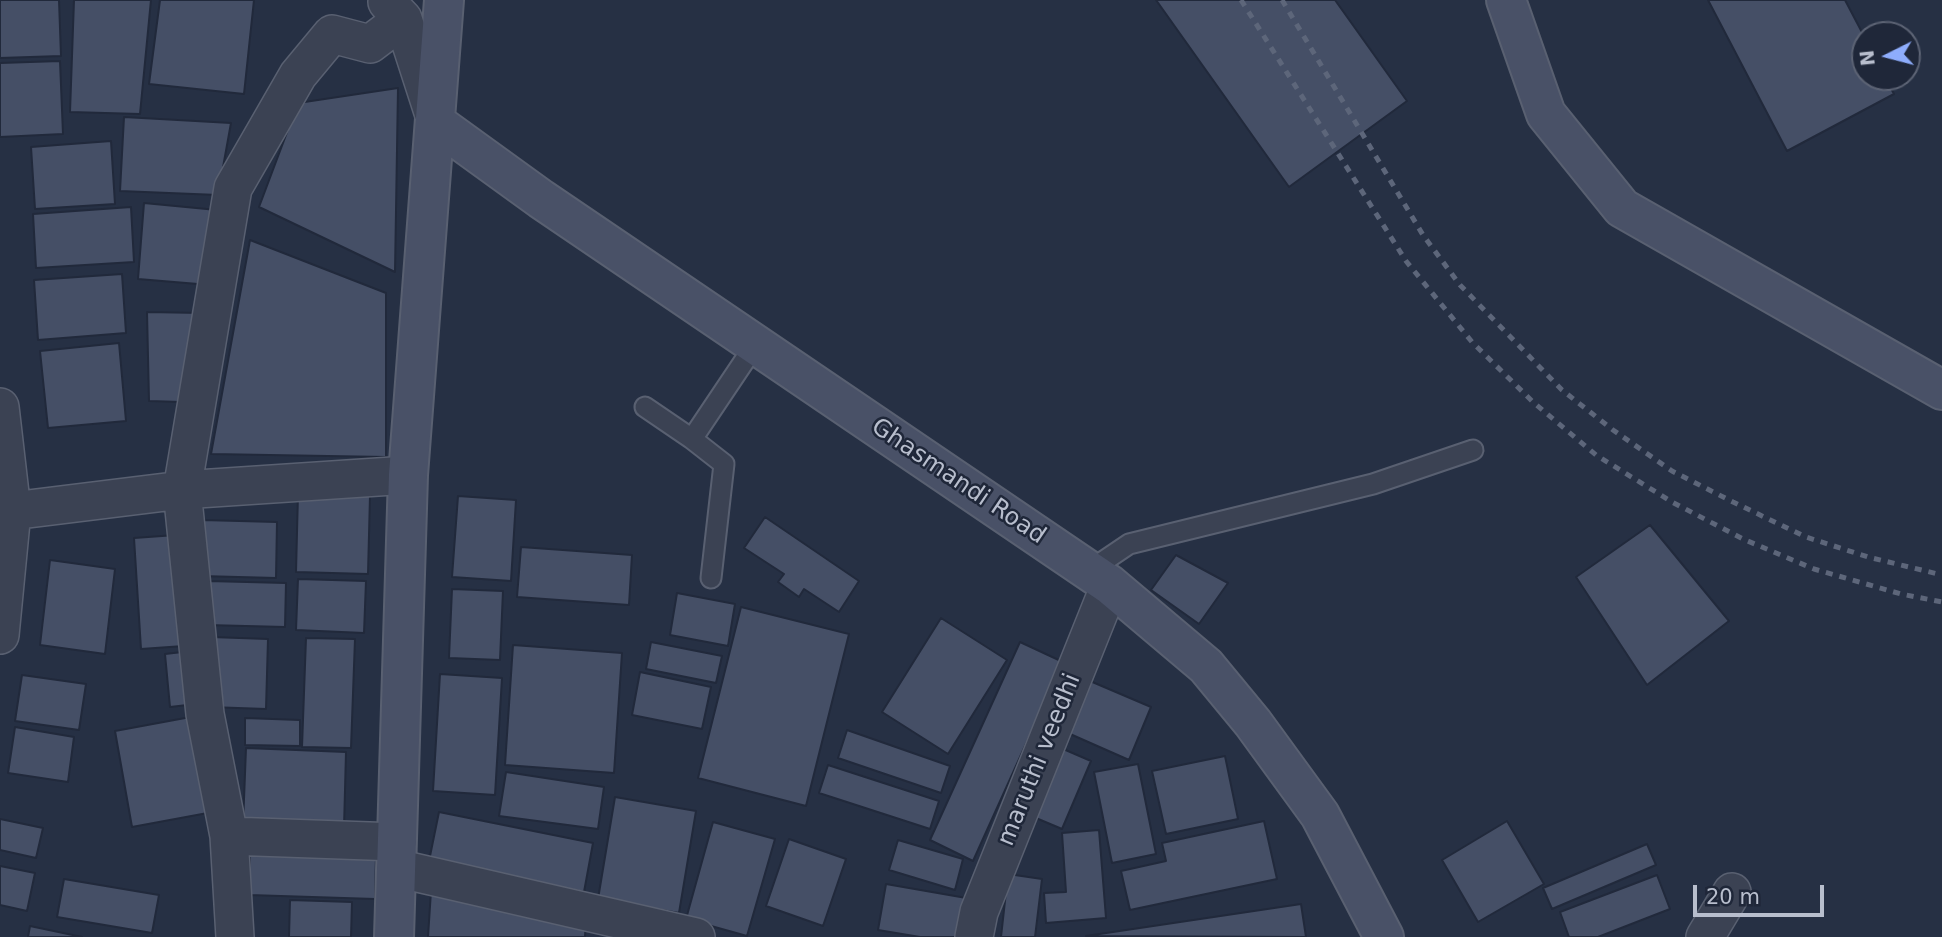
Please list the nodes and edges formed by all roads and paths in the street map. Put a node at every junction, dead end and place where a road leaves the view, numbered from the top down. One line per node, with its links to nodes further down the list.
1 (443, 0): 4 (street)
2 (1506, 0): 6 (street)
3 (394, 10): 4 (street); 13 (street)
4 (436, 123): 5 (street, Ghasmandi Road); 12 (street)
5 (755, 345): 9 (lane); 16 (street, Ghasmandi Road)
6 (1942, 390)
7 (0, 407): 10 (street)
8 (645, 407): 9 (lane)
9 (692, 439): 15 (lane)
10 (3, 448): 14 (street)
11 (1473, 450): 16 (lane)
12 (408, 475): 13 (street); 19 (street)
13 (182, 490): 14 (street); 18 (street)
14 (12, 511): 17 (street)
15 (710, 578)
16 (1099, 578): 24 (street, maruthi veedhi); 25 (street, Ghasmandi Road)
17 (0, 635)
18 (229, 836): 19 (street); 21 (street)
19 (396, 855): 22 (street); 23 (street)
20 (1732, 892): 26 (street)
21 (234, 937)
22 (394, 937)
23 (696, 937)
24 (974, 937)
25 (1384, 937)
26 (1705, 937)

